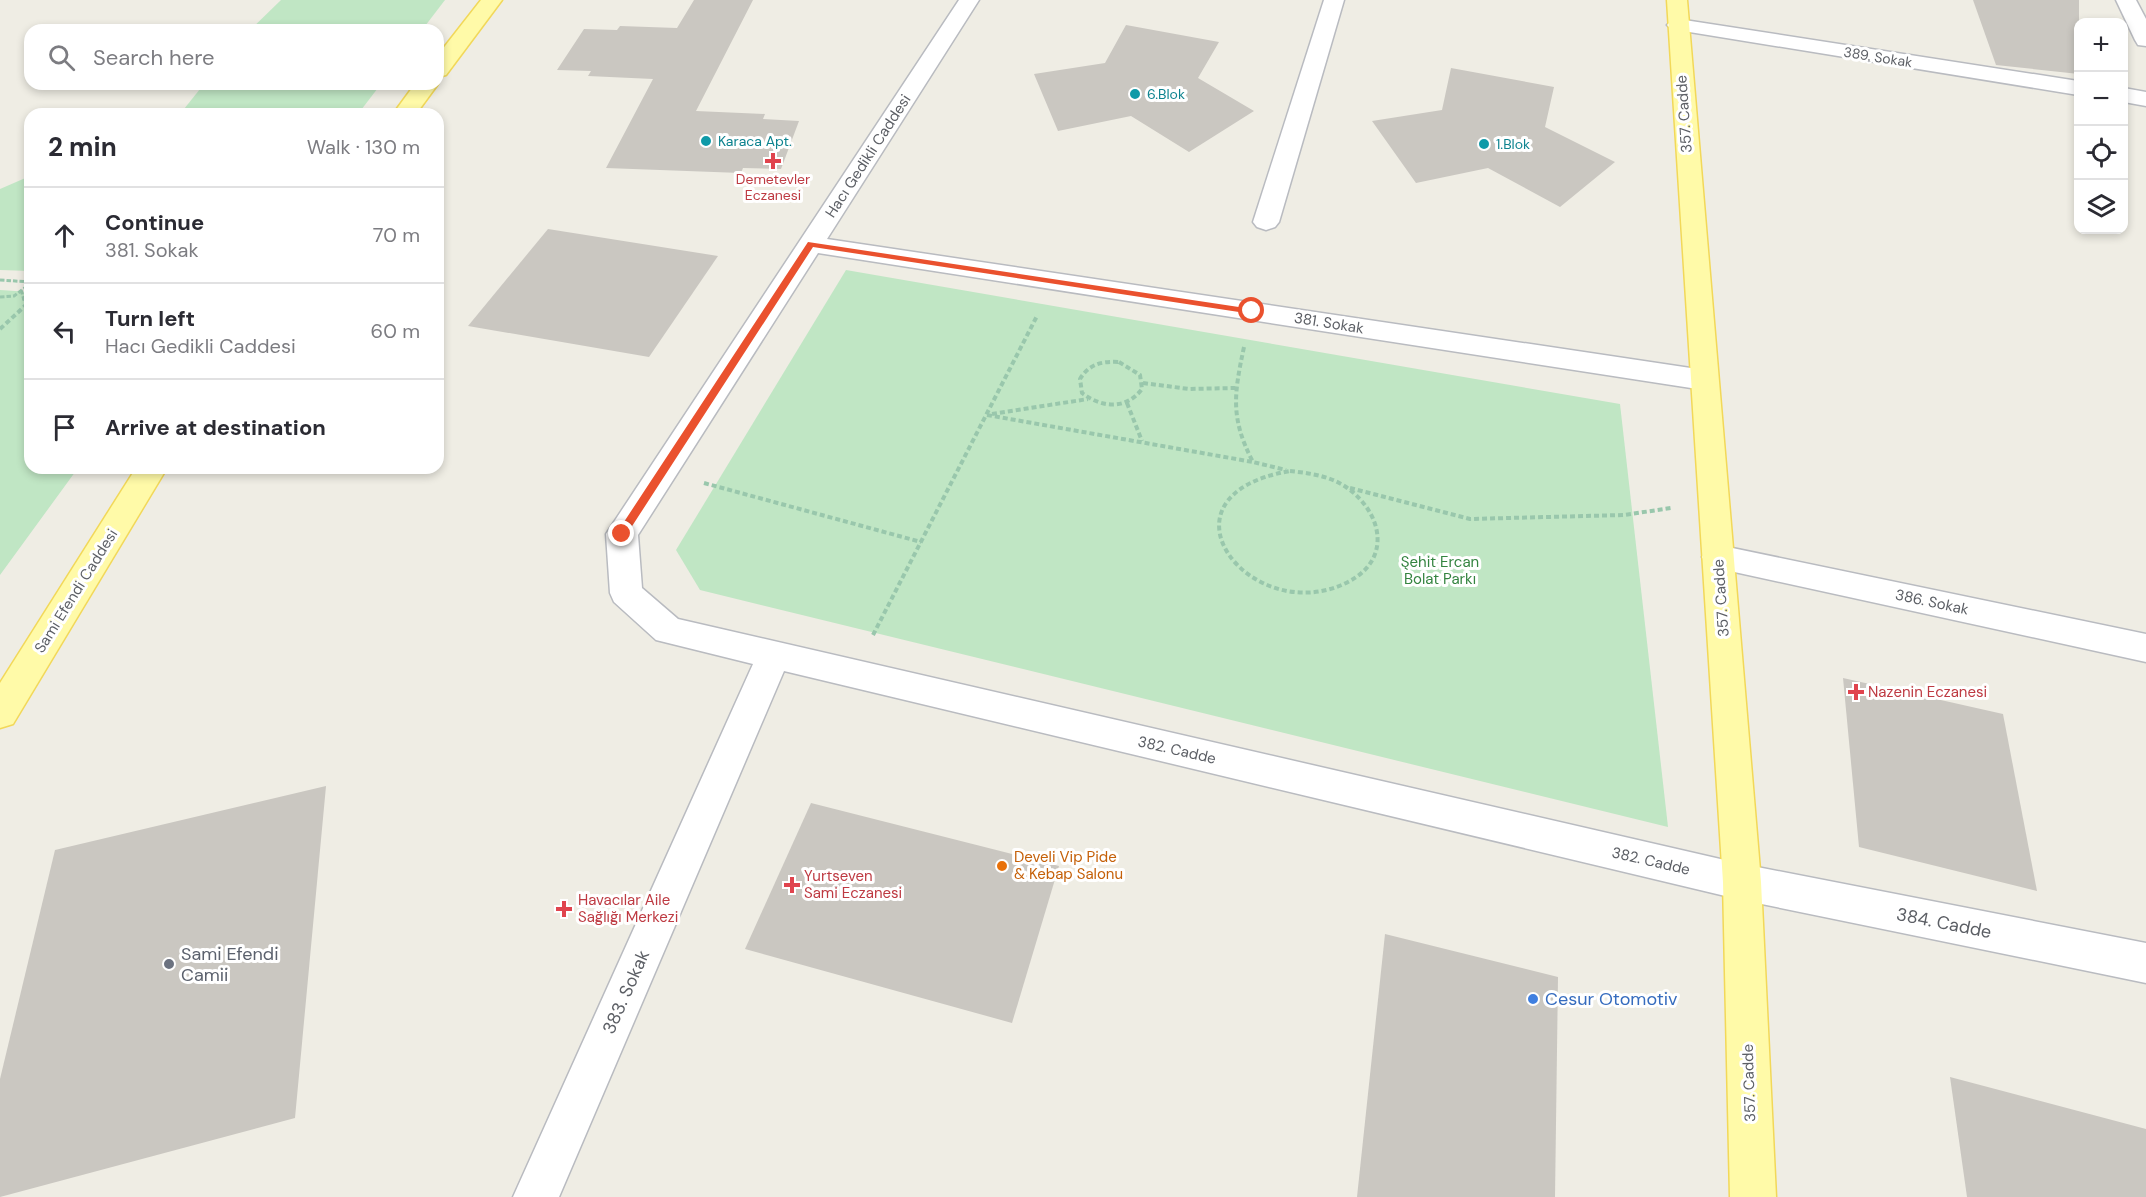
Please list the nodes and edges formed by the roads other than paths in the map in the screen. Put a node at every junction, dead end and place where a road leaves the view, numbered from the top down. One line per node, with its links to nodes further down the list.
1 (492, 0): 7 (main road)
2 (969, 0): 14 (street, Hacı Gedikli Caddesi)
3 (1334, 0): 13 (street)
4 (2126, 0): 6 (street)
5 (1678, 12): 8 (street, 389. Sokak); 15 (main road, 357. Cadde)
6 (2146, 40)
7 (444, 62)
8 (2074, 87)
9 (422, 90): 12 (main road)
10 (2128, 96): 11 (street)
11 (2146, 99)
12 (409, 108)
13 (1266, 222)
14 (810, 244): 15 (street, 381. Sokak); 18 (street, Hacı Gedikli Caddesi)
15 (1704, 380): 17 (main road, 357. Cadde)
16 (148, 474): 21 (main road, Sami Efendi Caddesi)
17 (1718, 557): 19 (street, 386. Sokak); 22 (main road, 357. Cadde)
18 (626, 593): 20 (street, 382. Cadde)
19 (2146, 648)
20 (774, 655): 22 (street, 382. Cadde); 24 (street, 383. Sokak)
21 (0, 713)
22 (1742, 882): 23 (street, 384. Cadde); 25 (main road, 357. Cadde)
23 (2146, 963)
24 (536, 1197)
25 (1753, 1197)

